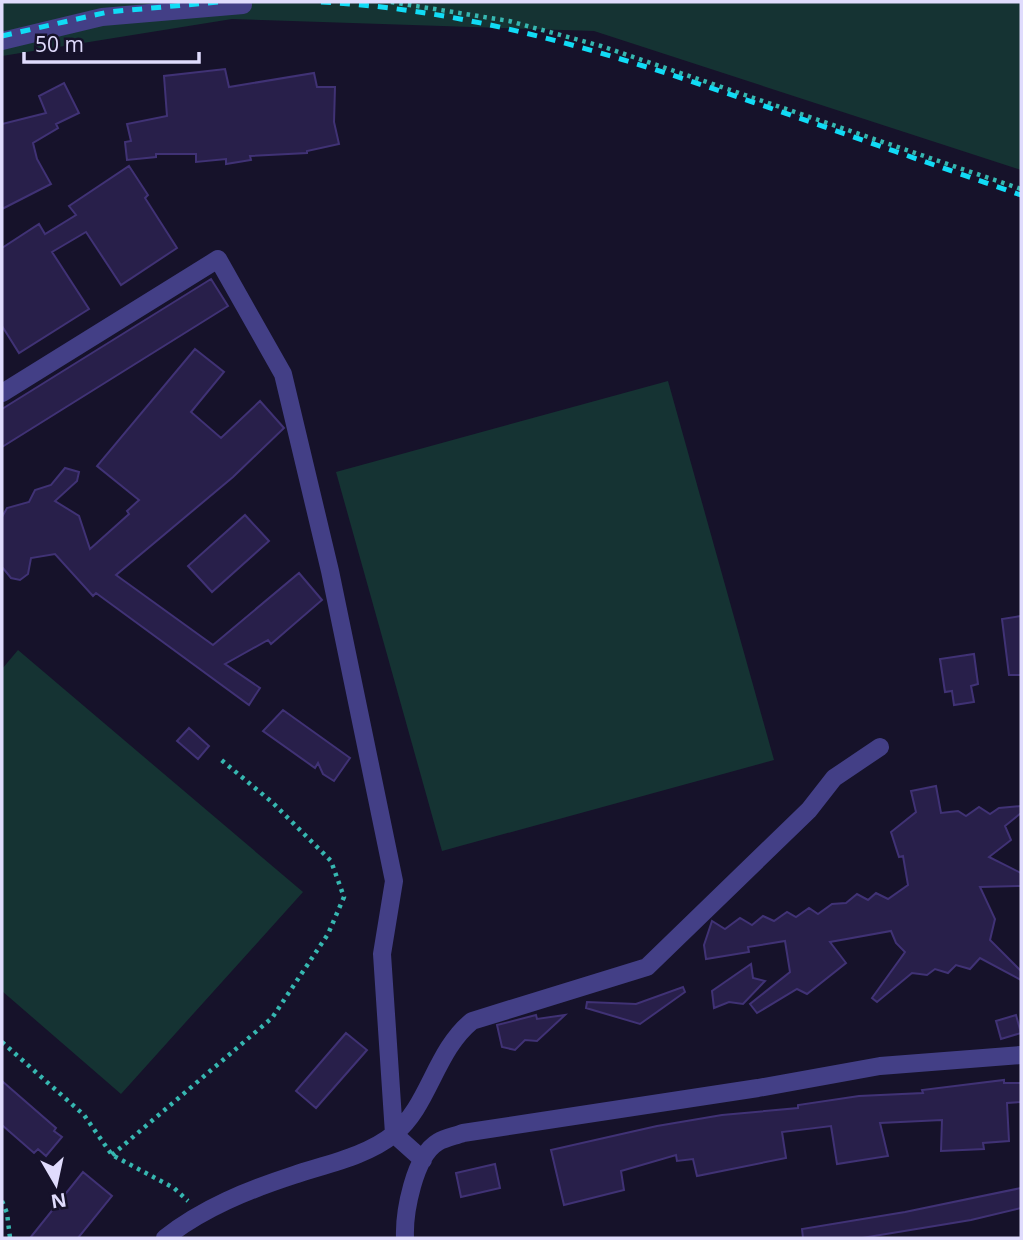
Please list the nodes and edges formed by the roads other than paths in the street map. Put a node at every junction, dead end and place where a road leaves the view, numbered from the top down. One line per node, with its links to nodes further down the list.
1 (243, 5): 2 (street)
2 (2, 41)
3 (2, 393): 6 (street)
4 (880, 747): 6 (street)
5 (1021, 1055): 7 (street)
6 (394, 1134): 7 (street); 8 (street)
7 (423, 1160): 9 (street)
8 (165, 1238)
9 (405, 1238)

